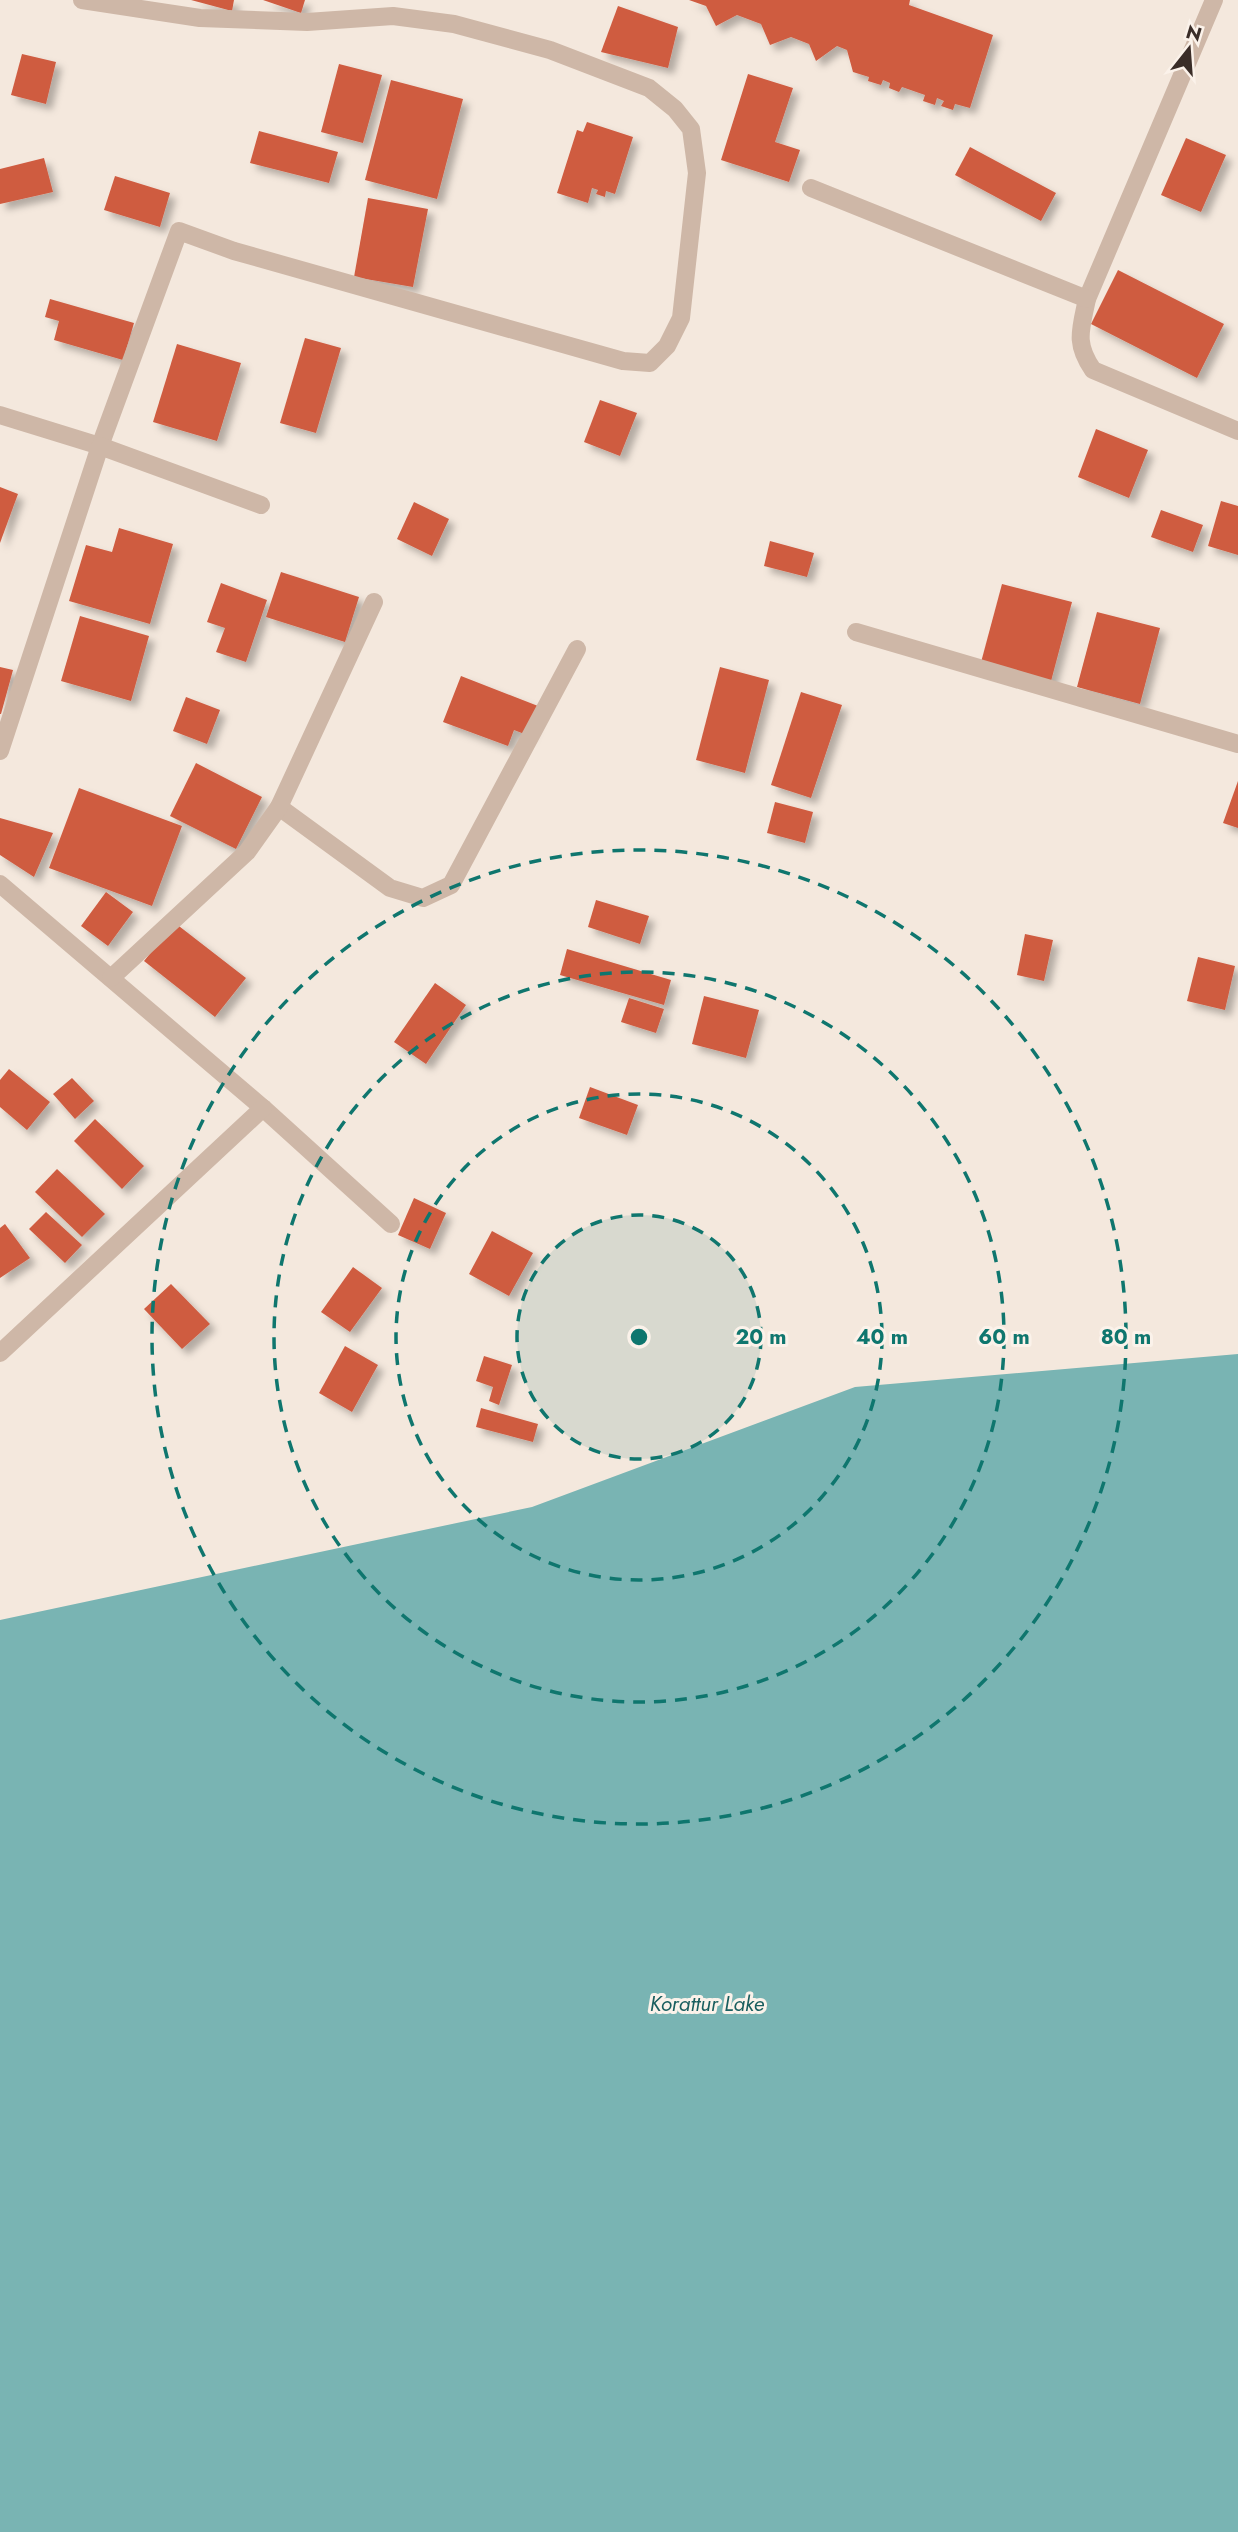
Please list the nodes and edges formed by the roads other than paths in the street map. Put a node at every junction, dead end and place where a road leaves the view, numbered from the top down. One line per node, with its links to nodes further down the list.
1 (82, 0): 7 (street)
2 (1214, 0): 4 (street)
3 (811, 188): 4 (street)
4 (1087, 299): 6 (street)
5 (0, 415): 7 (street)
6 (1238, 431)
7 (100, 446): 8 (street); 13 (street)
8 (261, 505)
9 (374, 602): 14 (street)
10 (856, 632): 12 (street)
11 (577, 649): 14 (street)
12 (1238, 744)
13 (0, 751)
14 (278, 807): 16 (street)
15 (0, 884): 16 (street)
16 (111, 978): 17 (street)
17 (263, 1108): 18 (street); 19 (street)
18 (391, 1224)
19 (0, 1353)

